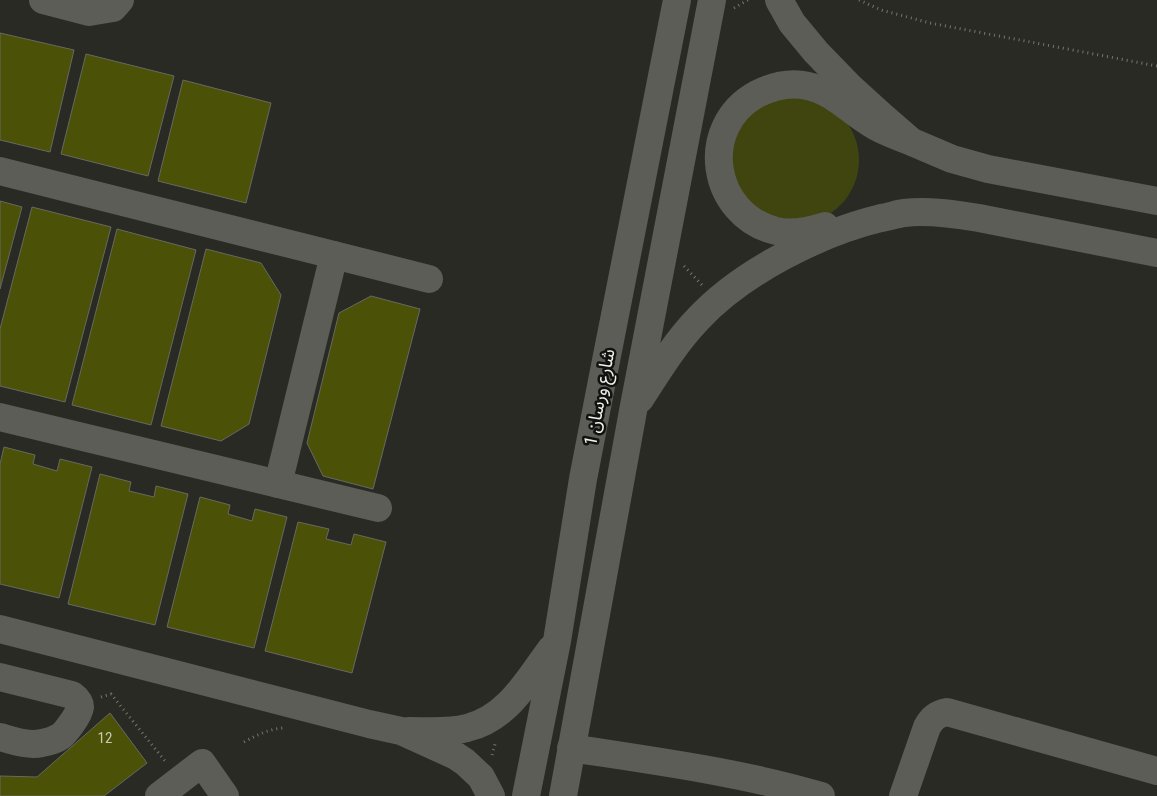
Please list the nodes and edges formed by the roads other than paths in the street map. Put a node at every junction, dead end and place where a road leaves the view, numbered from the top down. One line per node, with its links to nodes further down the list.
1 (43, 0): 2 (street)
2 (120, 0)
3 (677, 0): 18 (street, شارع ورسان 1)
4 (712, 0): 13 (street, شارع ورسان 1)
5 (779, 0): 6 (street)
6 (912, 142): 8 (street); 9 (street)
7 (0, 171): 11 (street)
8 (1157, 201)
9 (904, 213): 10 (street); 13 (street)
10 (1157, 253)
11 (334, 255): 12 (street); 15 (street)
12 (429, 279)
13 (633, 411): 22 (street, شارع ورسان 1)
14 (0, 417): 15 (street)
15 (278, 484): 16 (street)
16 (378, 508)
17 (0, 629): 20 (street)
18 (557, 641): 20 (street); 28 (street, شارع ورسان 1)
19 (0, 677): 21 (street)
20 (401, 731): 27 (street)
21 (0, 737)
22 (571, 748): 25 (street); 29 (street, شارع ورسان 1)
23 (1157, 771): 30 (street)
24 (169, 788): 26 (street)
25 (814, 795)
26 (225, 796)
27 (491, 796)
28 (526, 796)
29 (563, 796)
30 (903, 796)

